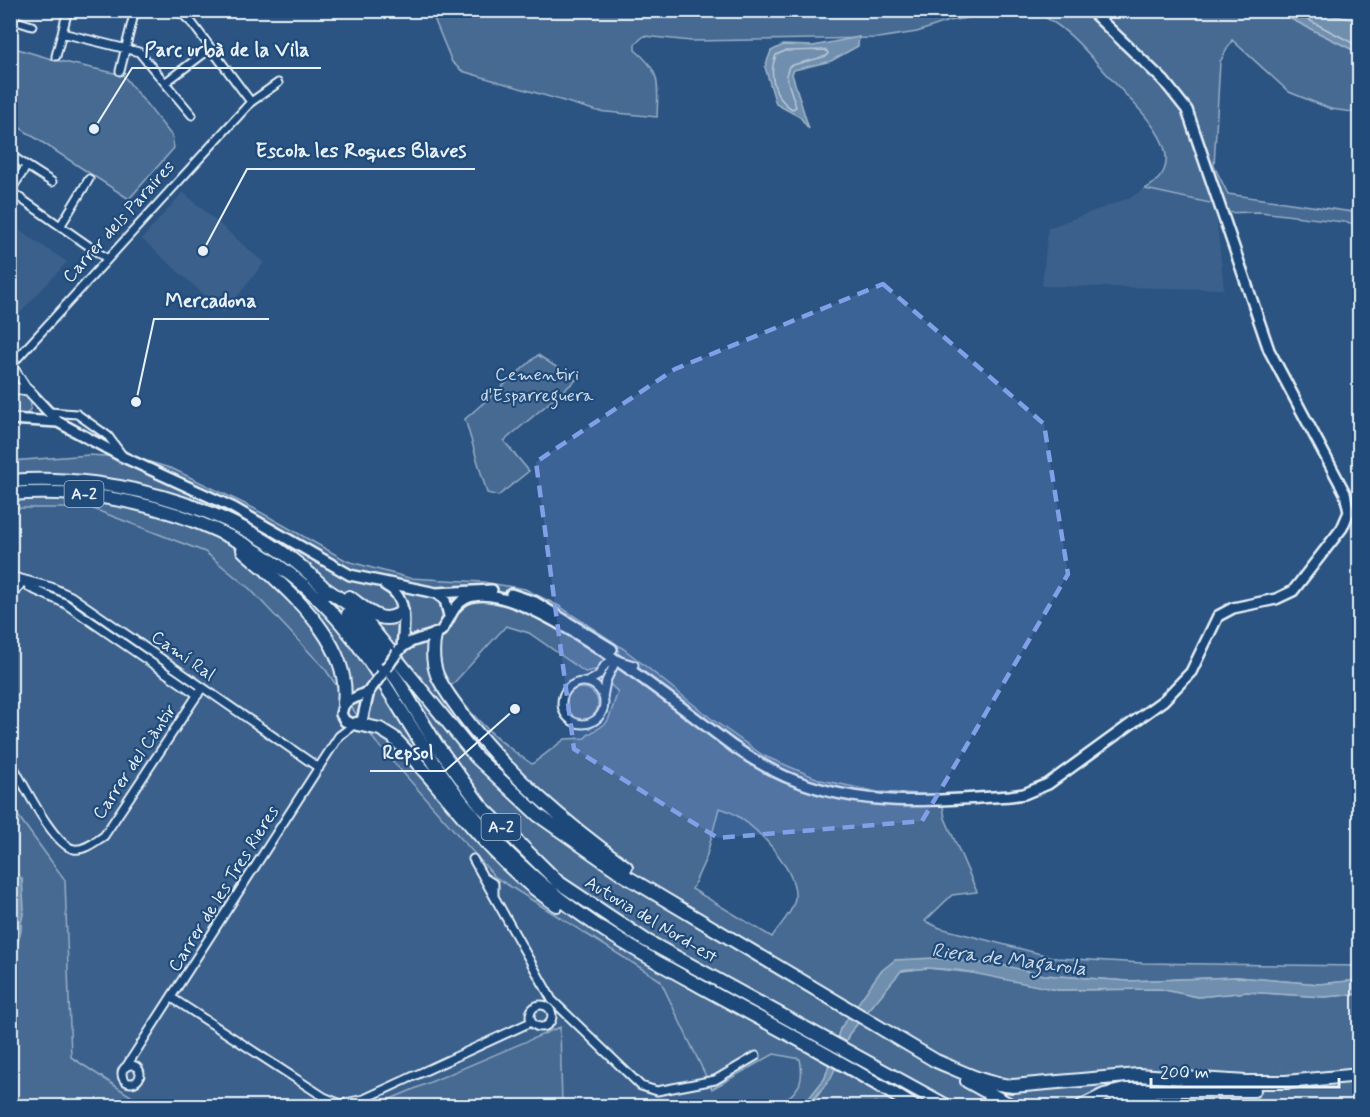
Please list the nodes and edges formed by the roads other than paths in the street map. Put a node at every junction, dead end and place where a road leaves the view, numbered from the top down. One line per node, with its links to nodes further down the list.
1 (68, 10): 7 (street)
2 (135, 10): 8 (street)
3 (178, 10): 9 (street)
4 (1090, 10): 50 (main road)
5 (10, 19): 6 (street)
6 (32, 26)
7 (62, 33): 8 (street); 10 (street)
8 (126, 47): 11 (street); 12 (street)
9 (212, 48): 12 (street); 14 (street)
10 (56, 56)
11 (120, 71)
12 (166, 82): 15 (street)
13 (278, 83): 14 (street, Carrer dels Paraires)
14 (250, 102): 22 (street, Carrer dels Paraires)
15 (192, 115)
16 (10, 155): 17 (street)
17 (27, 166): 19 (street); 20 (street)
18 (89, 179): 21 (street)
19 (52, 182)
20 (10, 191): 21 (street)
21 (61, 225): 22 (street)
22 (106, 258): 23 (street, Carrer dels Paraires)
23 (11, 363): 24 (street); 25 (street)
24 (12, 388): 25 (main road)
25 (31, 394): 26 (main road); 28 (main road)
26 (50, 412): 29 (main road); 30 (street)
27 (11, 420): 28 (main road)
28 (24, 420): 29 (main road)
29 (58, 422): 30 (main road)
30 (123, 457): 37 (main road)
31 (10, 482): 34 (highway, Autovia del Nord-est / A-2)
32 (10, 494): 33 (highway, Autovia del Nord-est / A-2)
33 (239, 544): 56 (highway); 64 (highway, Autovia del Nord-est / A-2)
34 (310, 575): 38 (highway, Autovia del Nord-est / A-2); 42 (highway)
35 (10, 576): 36 (street, Camí Ral)
36 (24, 580): 41 (street); 53 (street, Camí Ral)
37 (380, 583): 39 (main road); 42 (main road)
38 (323, 586): 65 (highway); 75 (highway, Autovia del Nord-est / A-2)
39 (422, 590): 40 (main road); 42 (main road)
40 (436, 593): 43 (main road); 46 (main road)
41 (10, 598)
42 (403, 613): 45 (main road); 47 (main road)
43 (448, 616): 44 (main road); 46 (main road)
44 (435, 634): 45 (main road); 65 (highway)
45 (421, 636): 47 (main road)
46 (601, 646): 48 (main road); 49 (street); 50 (main road)
47 (400, 650): 54 (main road, bridge)
48 (614, 658): 49 (street); 50 (main road); 51 (street)
49 (605, 664): 52 (street)
50 (631, 667): 51 (street)
51 (612, 670): 55 (street)
52 (587, 682): 55 (street); 55 (street)
53 (200, 691): 61 (street, Carrer del Càntir); 62 (street, Camí Ral)
54 (369, 692): 56 (main road); 57 (main road)
55 (603, 697)
56 (349, 701): 57 (main road); 58 (main road)
57 (365, 711): 59 (main road)
58 (342, 718): 59 (main road); 60 (street, Carrer de les Tres Rieres)
59 (356, 724): 60 (street, Carrer de les Tres Rieres); 64 (highway)
60 (339, 736): 62 (street, Carrer de les Tres Rieres)
61 (10, 761)
62 (319, 768): 66 (street, Carrer de les Tres Rieres)
63 (473, 860): 69 (street)
64 (610, 937): 74 (highway, Autovia del Nord-est / A-2)
65 (747, 947): 70 (highway)
66 (172, 998): 67 (street); 68 (street, Carrer de les Tres Rieres)
67 (531, 1022)
68 (133, 1056): 71 (street, Carrer de les Tres Rieres); 72 (street)
69 (756, 1056)
70 (936, 1061): 73 (highway); 76 (highway)
71 (126, 1067): 72 (street); 72 (street)
72 (136, 1067)
73 (1359, 1075): 77 (highway)
74 (913, 1107)
75 (947, 1107)
76 (1012, 1107)
77 (1082, 1107)
78 (1087, 1107): 79 (highway)
79 (1165, 1107)

